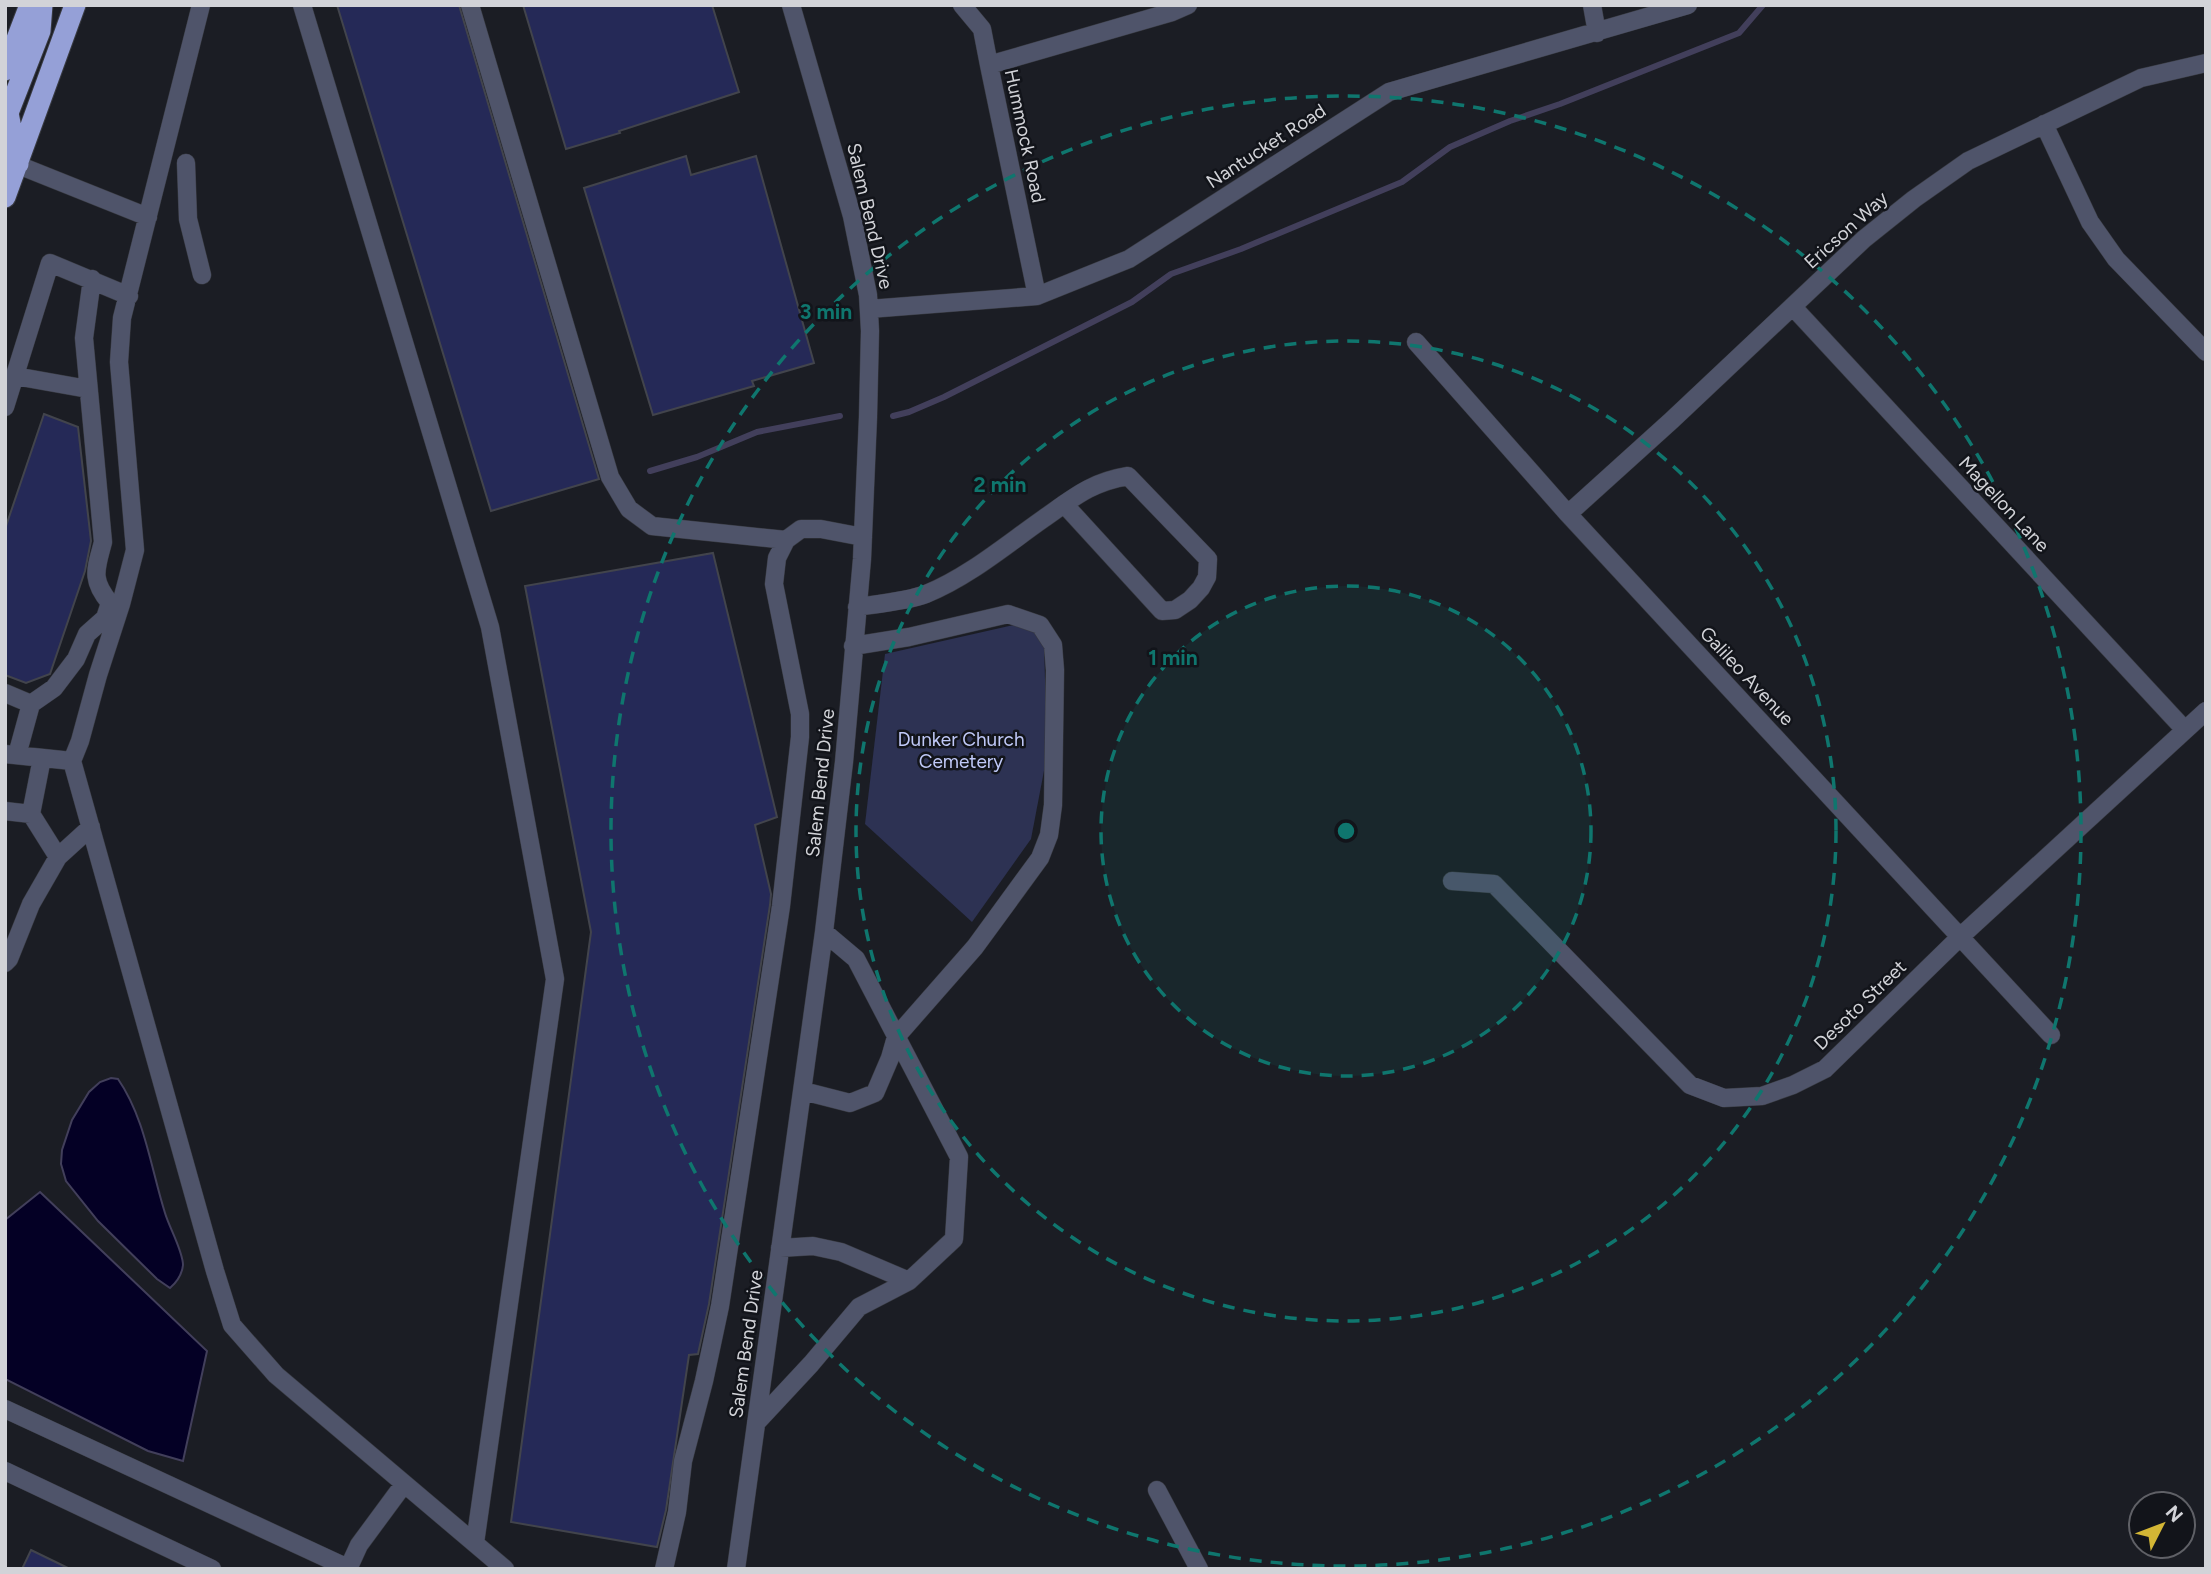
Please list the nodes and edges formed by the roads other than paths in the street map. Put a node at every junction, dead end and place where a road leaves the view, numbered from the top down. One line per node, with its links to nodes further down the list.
1 (30, 5): 15 (highway)
2 (42, 5): 17 (highway)
3 (201, 5): 20 (street)
4 (302, 5): 64 (street)
5 (470, 5): 35 (street)
6 (791, 5): 26 (street, Salem Bend Drive)
7 (962, 5): 14 (street)
8 (1188, 5): 14 (street, Hummock Road)
9 (1592, 5): 12 (street)
10 (1688, 5): 12 (street, Nantucket Road)
11 (73, 7): 17 (highway)
12 (1597, 33): 24 (street, Nantucket Road)
13 (2206, 64): 16 (street, Ericson Way)
14 (989, 65): 24 (street, Hummock Road)
15 (5, 70)
16 (2044, 124): 25 (street, Ericson Way); 28 (street)
17 (12, 161): 19 (highway); 20 (street)
18 (186, 163): 21 (street)
19 (5, 198)
20 (148, 217): 23 (street)
21 (202, 275)
22 (92, 279): 23 (street); 29 (street); 30 (street)
23 (129, 296): 37 (street)
24 (1038, 296): 26 (street, Nantucket Road)
25 (1793, 307): 33 (street, Ericson Way); 42 (street, Magellon Lane)
26 (869, 309): 34 (street, Salem Bend Drive)
27 (1416, 342): 33 (street, Galileo Avenue)
28 (2206, 352)
29 (15, 376): 30 (street); 31 (street)
30 (88, 388): 37 (street)
31 (5, 407)
32 (1065, 503): 32 (street); 36 (street)
33 (1568, 514): 52 (street, Galileo Avenue)
34 (863, 537): 35 (street); 36 (street, Salem Bend Drive)
35 (786, 540): 69 (street)
36 (857, 607): 38 (street, Salem Bend Drive)
37 (110, 619): 40 (street); 45 (street)
38 (853, 646): 51 (street, Salem Bend Drive); 55 (street)
39 (5, 694): 40 (street)
40 (31, 704): 43 (street)
41 (2206, 711): 42 (street, Desoto Street)
42 (2185, 730): 52 (street, Desoto Street)
43 (11, 754): 44 (street)
44 (42, 758): 45 (street); 47 (street)
45 (72, 761): 48 (street)
46 (5, 811): 47 (street)
47 (31, 814): 49 (street)
48 (91, 827): 49 (street); 62 (street)
49 (58, 858): 53 (street)
50 (1452, 881): 52 (street, Desoto Street)
51 (824, 932): 55 (street); 56 (street, Salem Bend Drive)
52 (1961, 937): 54 (street, Galileo Avenue)
53 (5, 963)
54 (2051, 1035)
55 (895, 1037): 56 (street); 58 (street)
56 (803, 1091): 57 (street, Salem Bend Drive)
57 (780, 1248): 58 (street); 60 (street, Salem Bend Drive)
58 (909, 1281): 60 (street)
59 (5, 1409): 66 (street)
60 (756, 1423): 70 (street, Salem Bend Drive)
61 (7, 1475): 65 (street)
62 (404, 1484): 64 (street); 66 (street)
63 (1157, 1490): 71 (street)
64 (475, 1543): 68 (street)
65 (177, 1561): 67 (street)
66 (349, 1568)
67 (212, 1569)
68 (505, 1569)
69 (664, 1569)
70 (736, 1569)
71 (1199, 1569)

